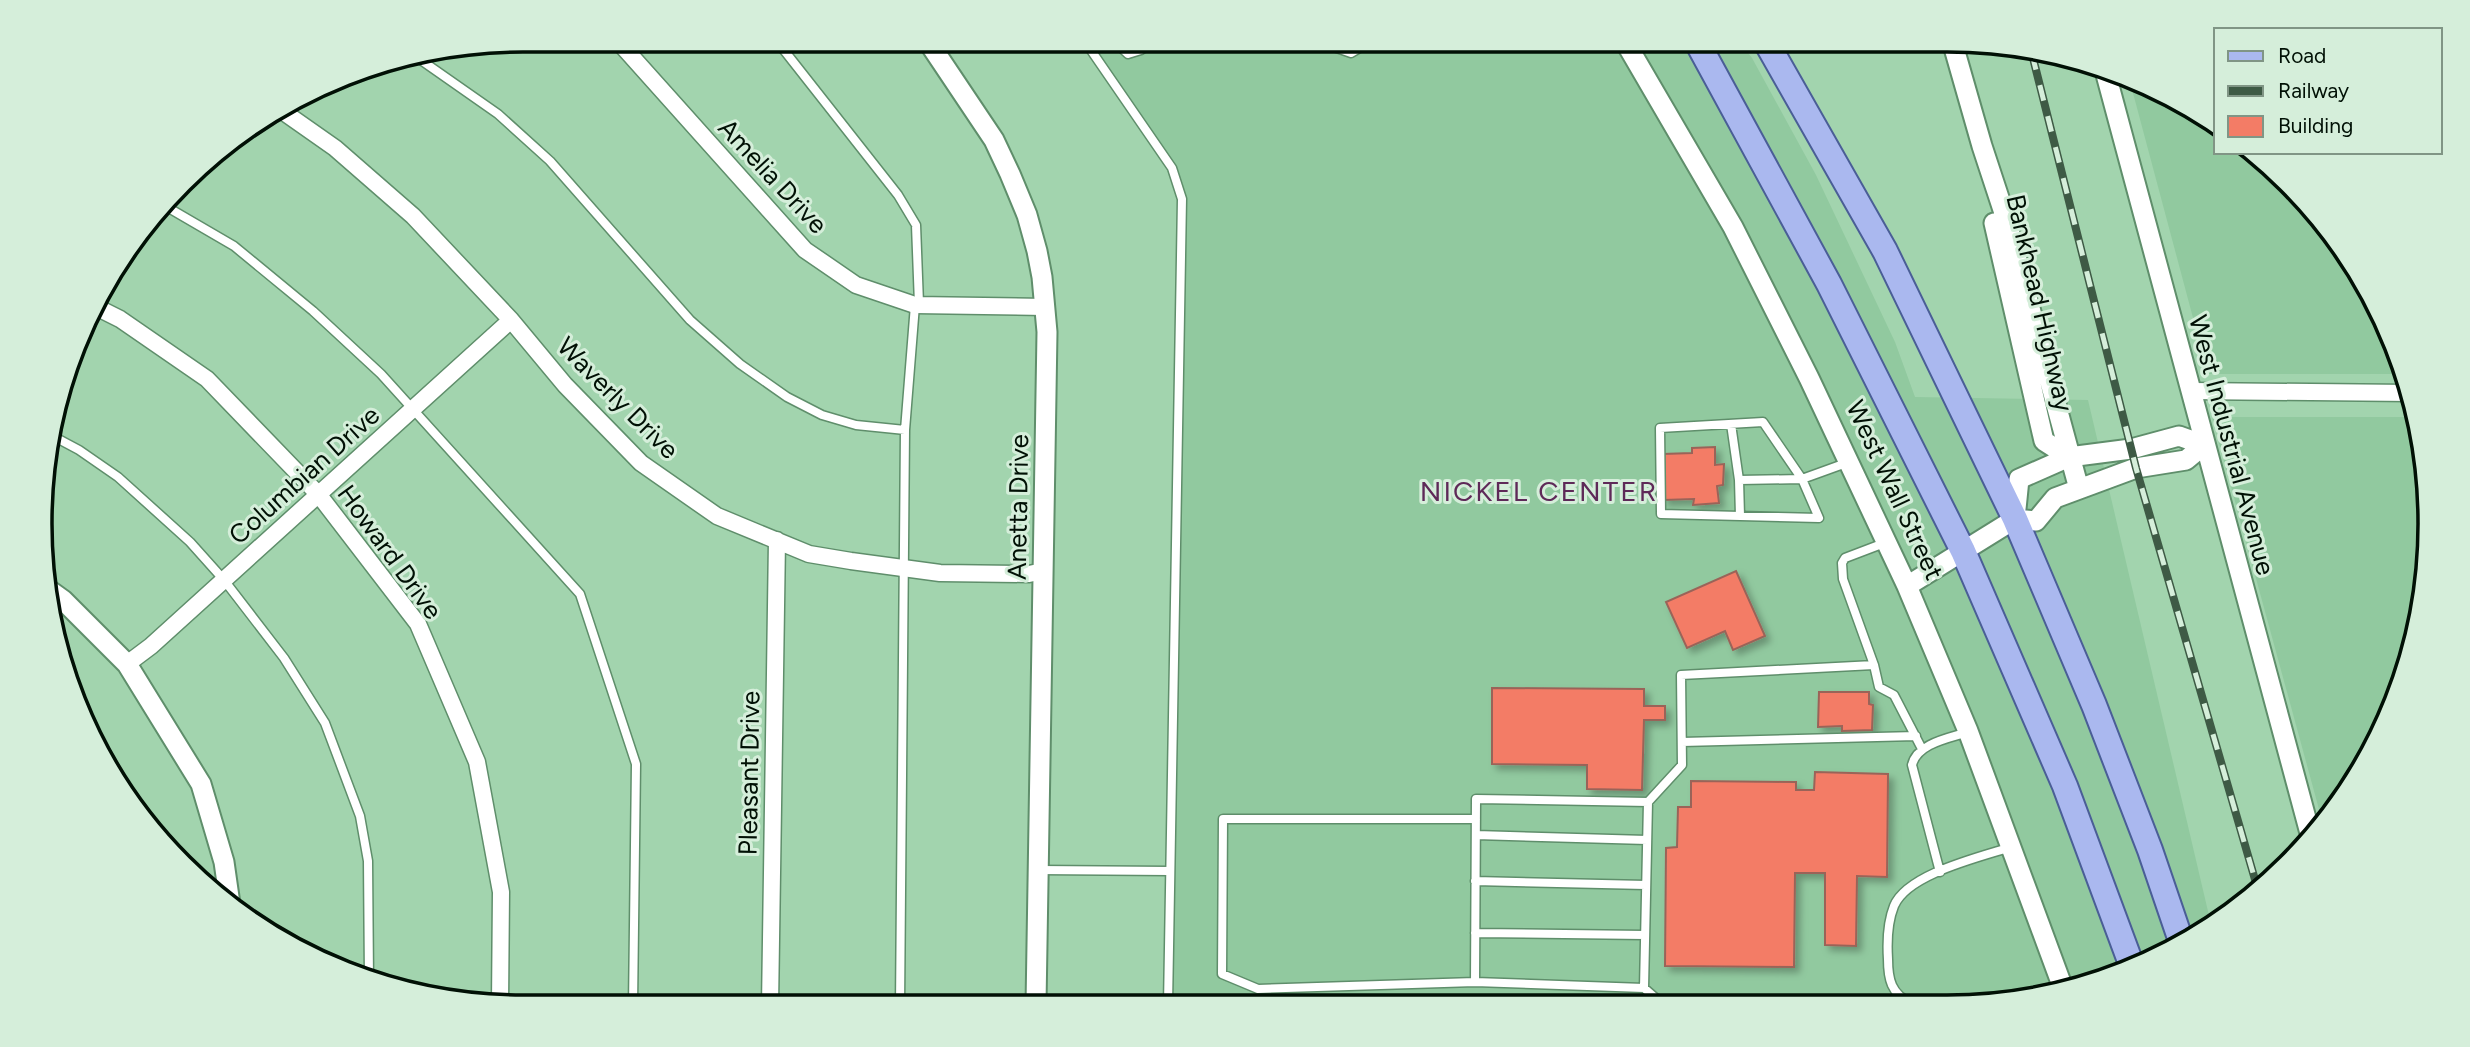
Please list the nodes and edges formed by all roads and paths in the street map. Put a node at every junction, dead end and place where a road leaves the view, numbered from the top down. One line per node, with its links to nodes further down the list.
1 (628, 52): 13 (street, Amelia Drive)
2 (785, 52): 13 (lane)
3 (935, 52): 14 (street, Anetta Drive)
4 (1092, 52): 53 (lane)
5 (1631, 52): 25 (street, West Wall Street)
6 (1703, 52): 34 (main road, West Wall Street)
7 (1772, 52): 31 (main road)
8 (1955, 53): 24 (street, Bankhead Highway)
9 (426, 63): 21 (lane)
10 (2108, 81): 17 (street, West Industrial Avenue)
11 (289, 116): 16 (street, Waverly Drive)
12 (172, 210): 19 (lane)
13 (917, 304): 14 (street, Amelia Drive); 21 (lane)
14 (1045, 307): 36 (street, Anetta Drive)
15 (103, 311): 29 (street, Howard Drive)
16 (512, 320): 19 (street, Columbian Drive); 32 (street, Waverly Drive)
17 (2191, 391): 18 (street); 23 (street, West Industrial Avenue)
18 (2399, 393)
19 (412, 410): 29 (street, Columbian Drive); 67 (lane)
20 (1731, 424): 26 (lane); 27 (lane); 30 (lane)
21 (905, 430): 35 (lane)
22 (61, 440): 37 (lane)
23 (2204, 445): 24 (street); 28 (street); 48 (street, West Industrial Avenue)
24 (2068, 457): 28 (street, Bankhead Highway); 31 (street)
25 (1849, 462): 26 (lane); 33 (street, West Wall Street)
26 (1802, 479): 27 (lane); 30 (lane)
27 (1739, 480): 30 (lane)
28 (2079, 489): 31 (street)
29 (319, 495): 37 (street, Columbian Drive); 66 (street, Howard Drive)
30 (1740, 516)
31 (2015, 519): 34 (street); 59 (main road)
32 (776, 540): 35 (street, Waverly Drive); 68 (street, Pleasant Drive)
33 (1887, 542): 38 (street, West Wall Street); 41 (lane)
34 (1963, 551): 38 (street); 61 (main road, West Wall Street)
35 (903, 568): 36 (street, Waverly Drive); 69 (lane)
36 (1043, 571): 52 (street, Anetta Drive)
37 (224, 580): 40 (street, Columbian Drive); 62 (lane)
38 (1907, 586): 42 (street, West Wall Street)
39 (59, 597): 40 (street)
40 (127, 664): 57 (street)
41 (1874, 665): 43 (lane); 44 (lane)
42 (1968, 732): 45 (lane); 51 (street, West Wall Street)
43 (1916, 736): 44 (lane); 45 (lane)
44 (1682, 742): 46 (lane)
45 (1922, 749): 54 (lane)
46 (1648, 802): 47 (lane); 50 (lane)
47 (1476, 819): 49 (lane); 64 (lane)
48 (2308, 825)
49 (1476, 835): 50 (lane); 55 (lane)
50 (1647, 840): 56 (lane)
51 (2012, 847): 54 (lane); 63 (street, West Wall Street)
52 (1038, 870): 53 (lane); 70 (street, Anetta Drive)
53 (1170, 871): 71 (lane)
54 (1940, 872): 73 (lane)
55 (1475, 881): 56 (lane); 58 (lane)
56 (1646, 885): 60 (lane)
57 (228, 890)
58 (1475, 933): 60 (lane); 64 (lane)
59 (2178, 933)
60 (1645, 935): 65 (lane)
61 (2129, 958)
62 (369, 969)
63 (2060, 980)
64 (1475, 982): 65 (lane)
65 (1644, 988): 72 (lane)
66 (500, 993)
67 (633, 995)
68 (770, 995)
69 (900, 995)
70 (1036, 995)
71 (1168, 995)
72 (1652, 995)
73 (1898, 995)

